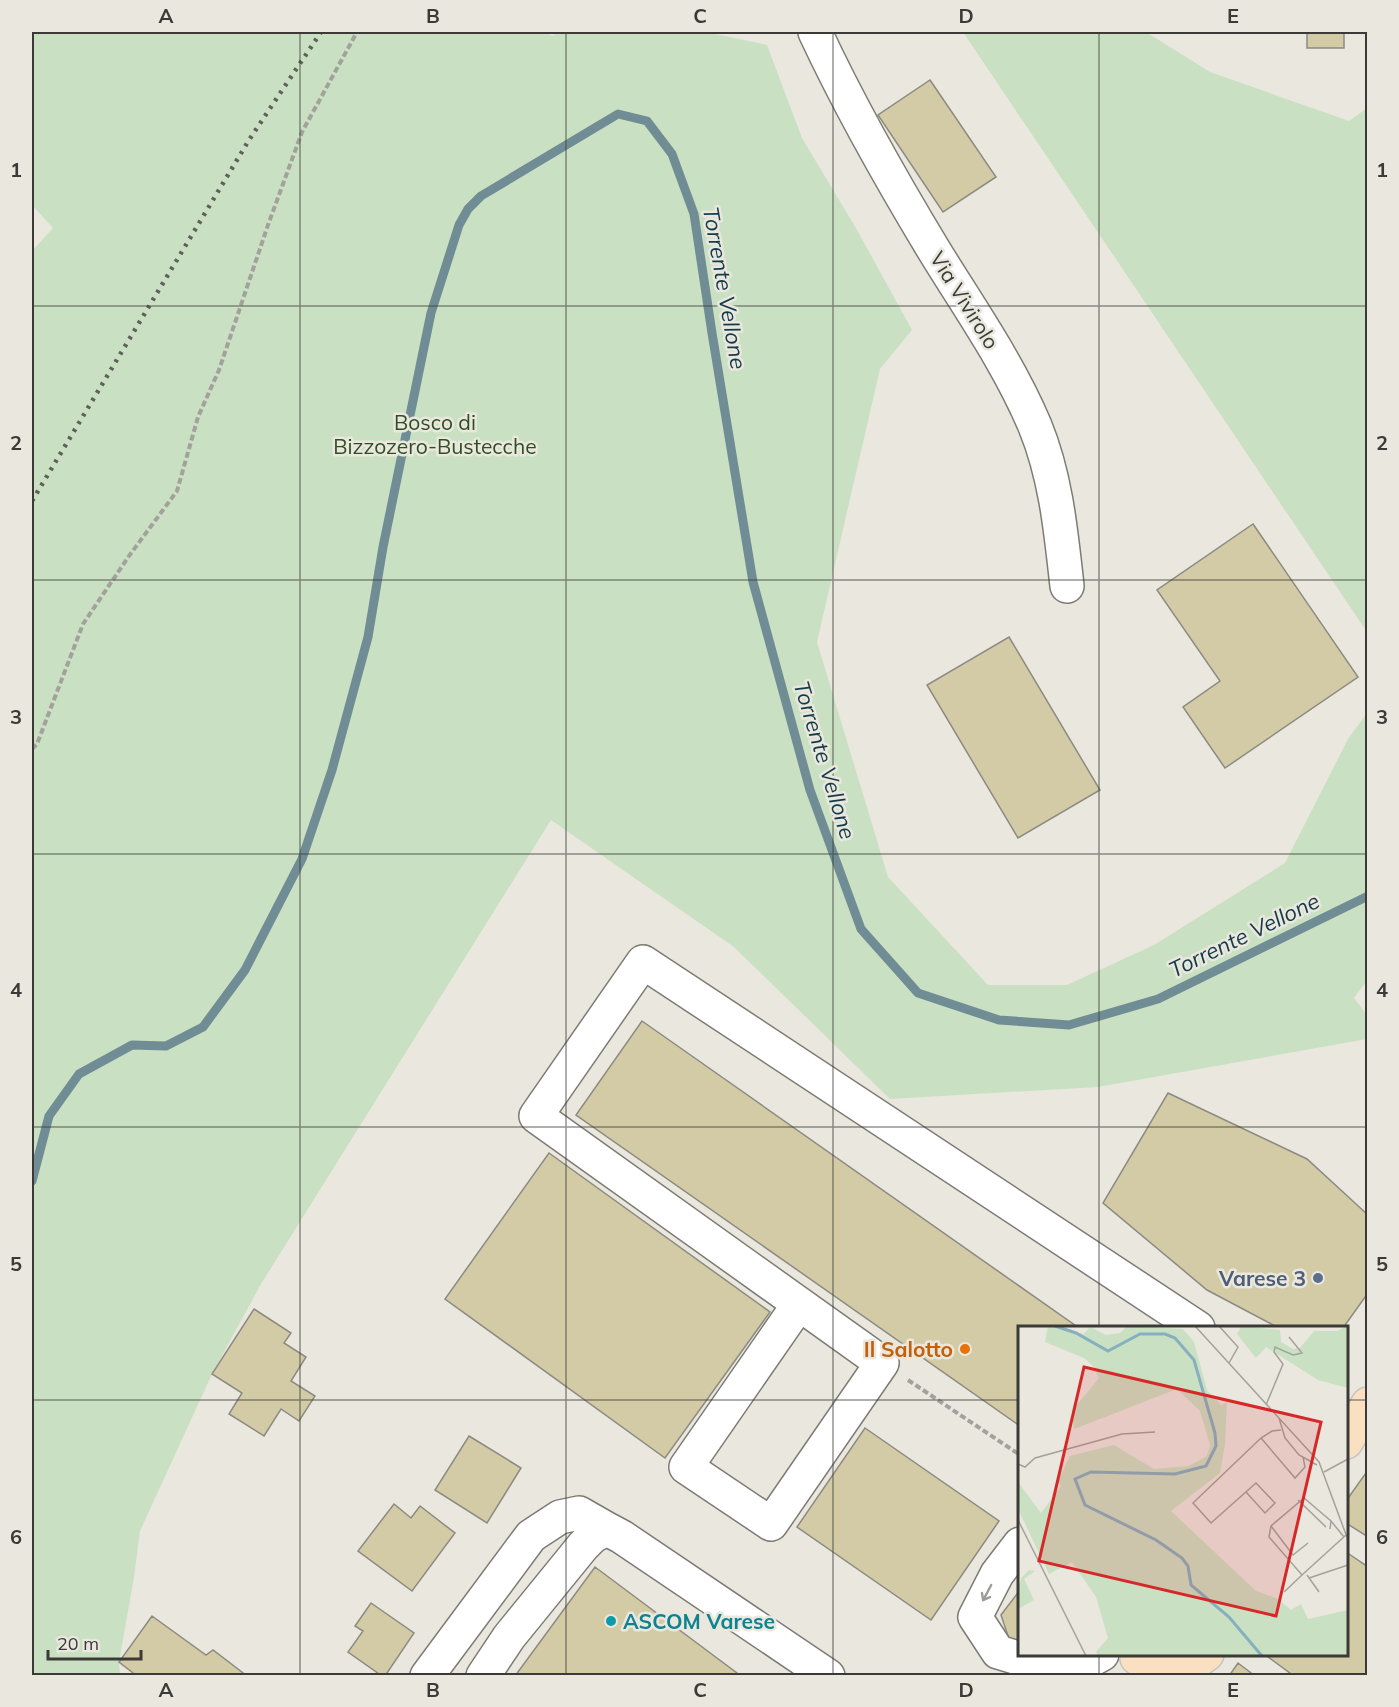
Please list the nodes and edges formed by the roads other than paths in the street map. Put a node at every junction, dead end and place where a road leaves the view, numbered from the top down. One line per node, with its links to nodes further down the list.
1 (815, 32): 2 (street, Via Vivirolo)
2 (1067, 586)
3 (799, 1304): 3 (street); 4 (street)
4 (1194, 1326)
5 (607, 1529): 11 (street); 12 (street); 13 (street)
6 (1018, 1547): 7 (street, one-way to 7)
7 (1098, 1656)
8 (1204, 1656): 10 (main road)
9 (1135, 1663): 10 (main road)
10 (1177, 1675)
11 (428, 1676)
12 (483, 1676)
13 (828, 1676)

